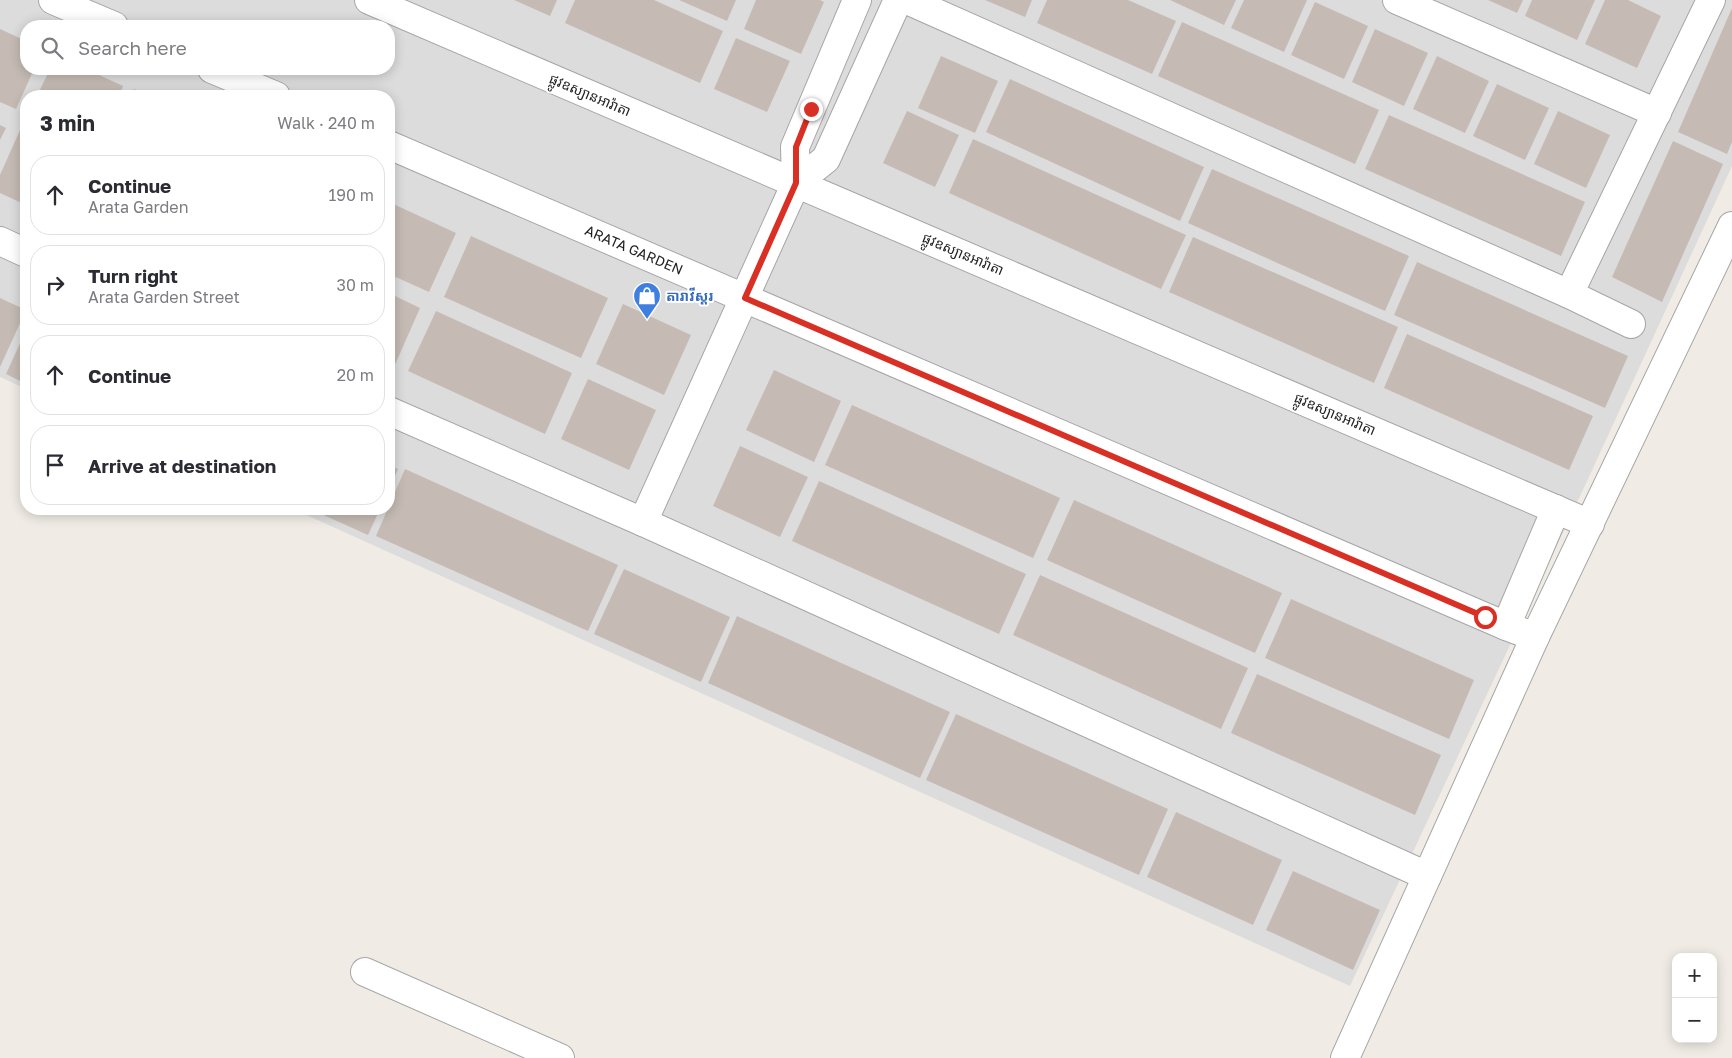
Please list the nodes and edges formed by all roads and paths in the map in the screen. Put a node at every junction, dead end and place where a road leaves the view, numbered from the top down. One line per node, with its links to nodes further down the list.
1 (53, 0): 8 (street)
2 (369, 0): 13 (street, ផ្លូវឧស្យានអារ៉ាតា)
3 (857, 0): 13 (street)
4 (898, 0): 13 (street)
5 (907, 0): 17 (street)
6 (1397, 0): 11 (street)
7 (1711, 0): 11 (street)
8 (100, 20)
9 (226, 75): 10 (street)
10 (262, 90)
11 (1657, 113): 17 (street)
12 (395, 148): 18 (street, ARATA GARDEN)
13 (796, 183): 18 (street); 21 (street, ផ្លូវឧស្យានអារ៉ាតា)
14 (1732, 226): 23 (street)
15 (0, 241): 16 (street)
16 (20, 250)
17 (1569, 294): 19 (street)
18 (745, 298): 22 (street); 24 (street, ARATA GARDEN)
19 (1631, 324)
20 (395, 414): 22 (street)
21 (1556, 509): 23 (street, ផ្លូវឧស្យានអារ៉ាតា); 24 (street)
22 (644, 522): 26 (street)
23 (1590, 524): 25 (street)
24 (1496, 622): 25 (street, ARATA GARDEN)
25 (1536, 637): 26 (street)
26 (1427, 876): 29 (street)
27 (365, 972): 28 (street)
28 (560, 1058)
29 (1345, 1058)

